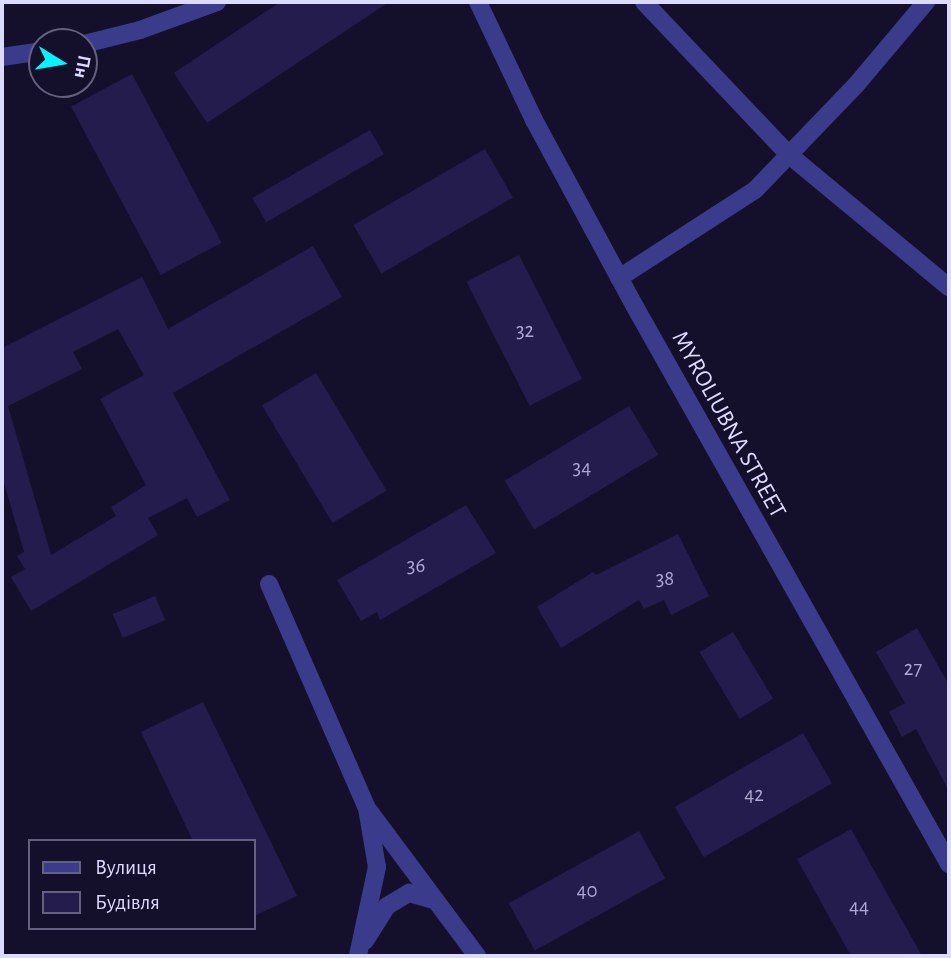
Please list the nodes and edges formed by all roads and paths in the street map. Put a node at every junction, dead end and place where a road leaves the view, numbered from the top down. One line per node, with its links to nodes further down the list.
1 (217, 2): 5 (street)
2 (478, 2): 9 (street, MYROLIUBNA STREET)
3 (644, 2): 8 (street)
4 (926, 2): 8 (street)
5 (98, 40)
6 (28, 53): 7 (street)
7 (2, 57)
8 (788, 154): 9 (street); 10 (street)
9 (620, 278): 13 (street, MYROLIUBNA STREET)
10 (949, 286)
11 (269, 584): 12 (street)
12 (367, 808): 14 (street); 15 (street)
13 (949, 864)
14 (434, 900): 15 (street); 16 (street)
15 (358, 955)
16 (477, 956)

